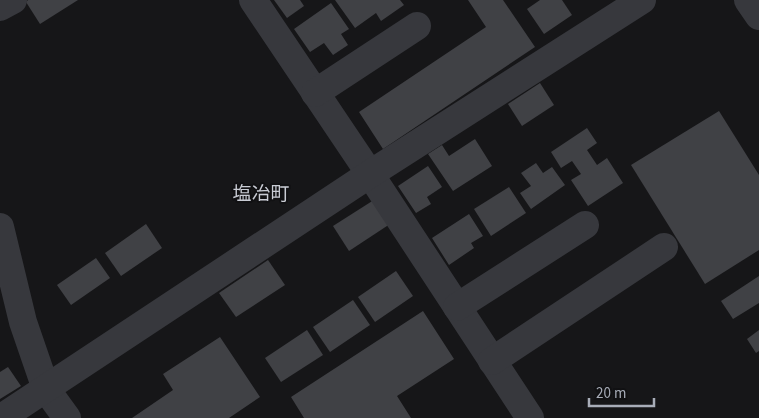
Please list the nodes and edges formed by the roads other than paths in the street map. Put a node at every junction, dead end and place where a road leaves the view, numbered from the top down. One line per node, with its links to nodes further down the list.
1 (13, 0): 5 (street)
2 (253, 0): 8 (street)
3 (642, 0): 9 (street)
4 (748, 0): 6 (street)
5 (0, 7)
6 (759, 16)
7 (417, 26): 8 (street)
8 (315, 93): 9 (street)
9 (370, 174): 13 (street); 15 (street)
10 (586, 225): 13 (street)
11 (0, 227): 15 (street)
12 (664, 247): 14 (street)
13 (457, 307): 14 (street)
14 (492, 361): 18 (street)
15 (46, 389): 16 (street); 17 (street)
16 (1, 418)
17 (67, 418)
18 (530, 418)

